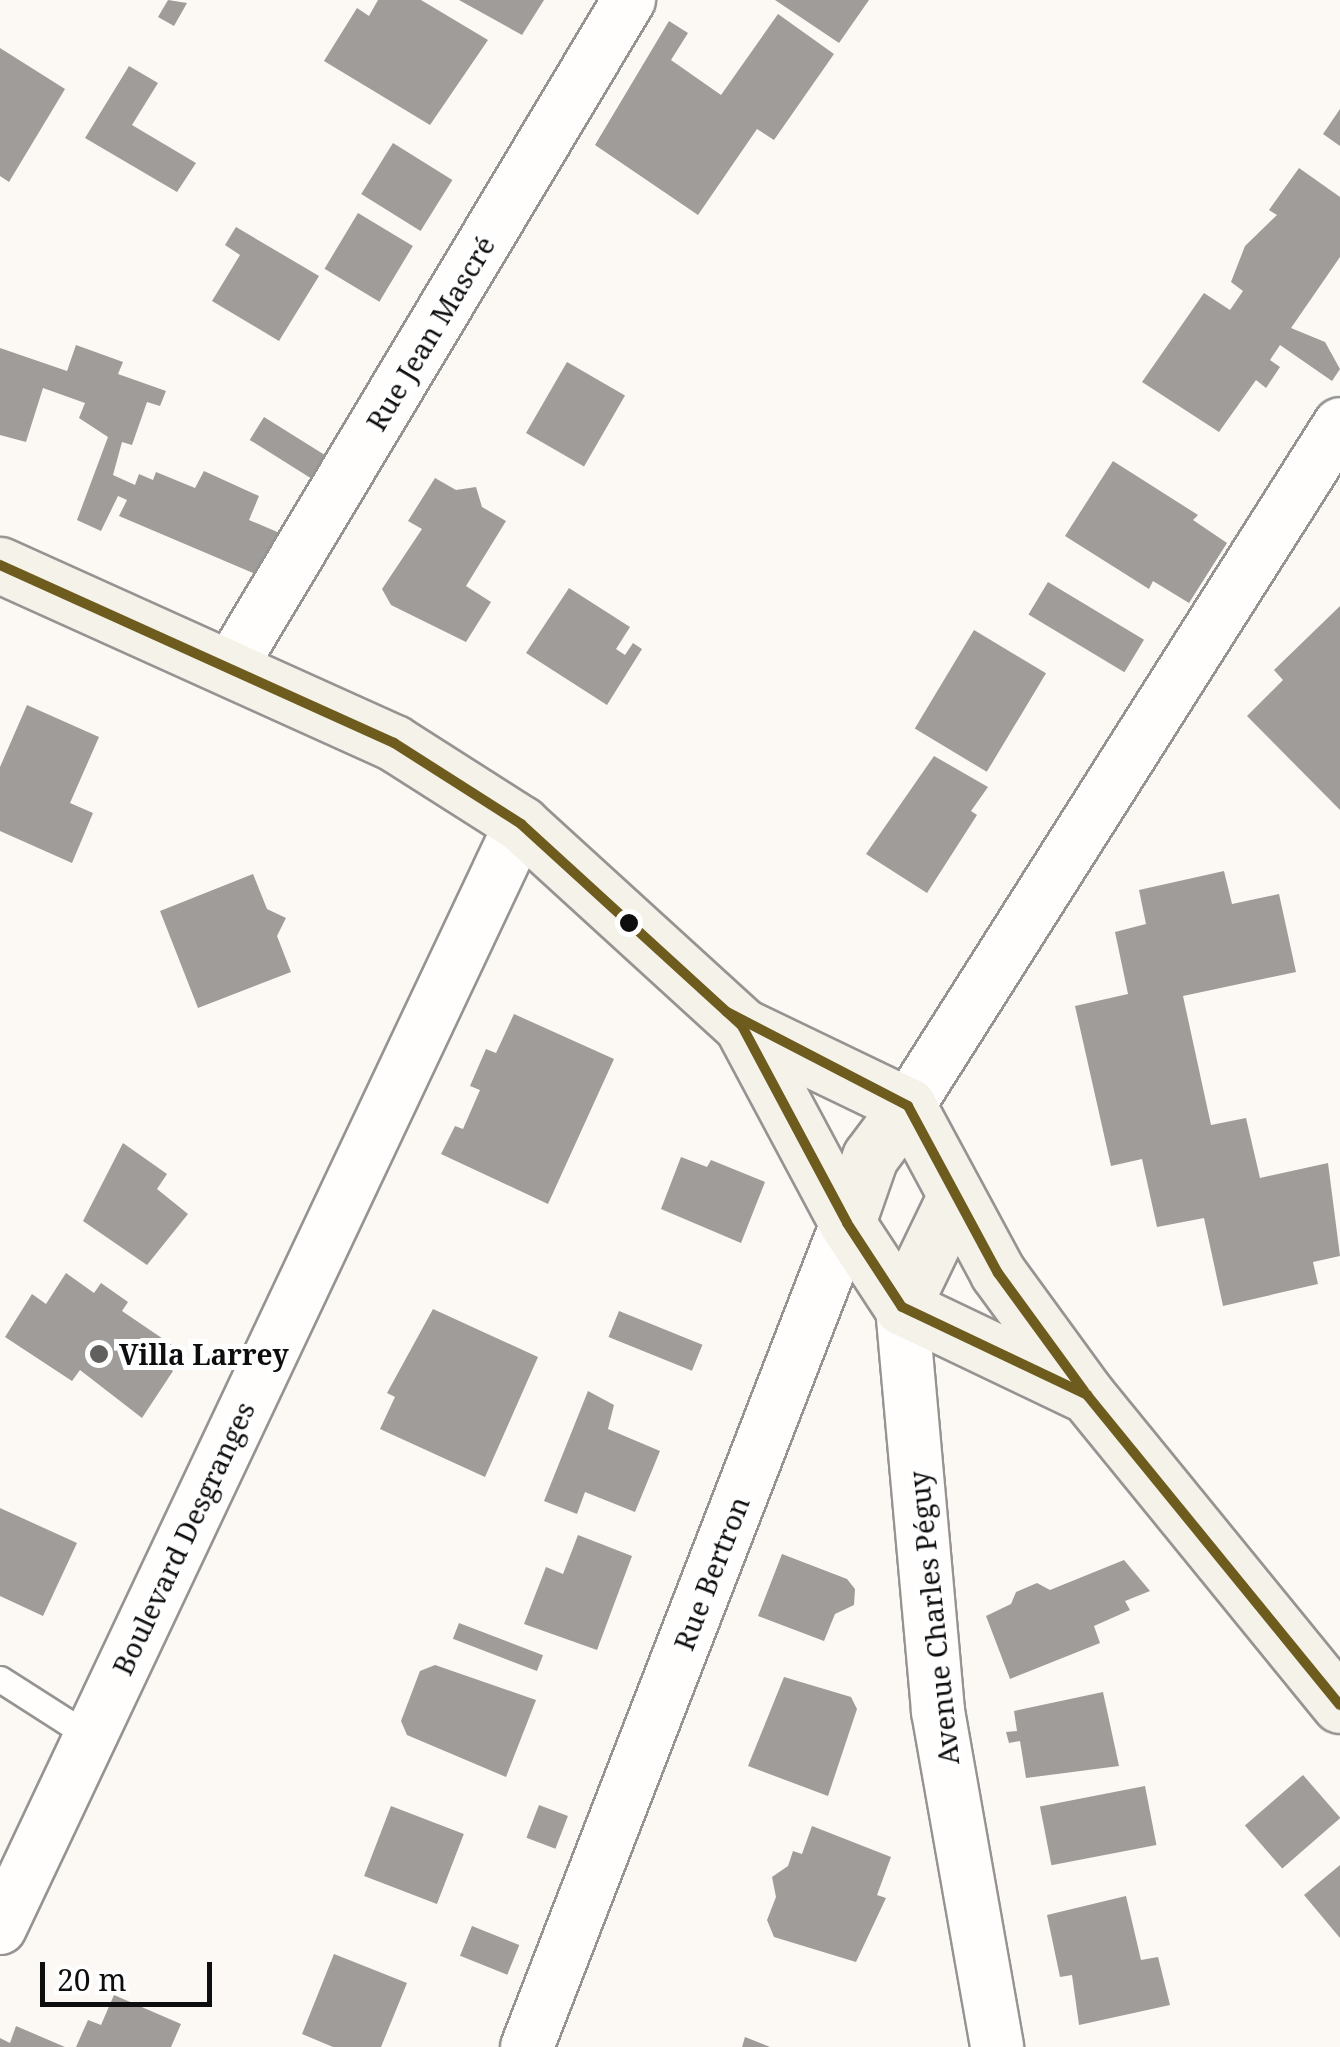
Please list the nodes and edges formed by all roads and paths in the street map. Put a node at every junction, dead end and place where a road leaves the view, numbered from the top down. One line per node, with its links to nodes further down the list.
1 (629, 0): 4 (street, Rue Jean Mascré)
2 (1340, 424): 7 (street)
3 (0, 565): 4 (main road)
4 (230, 666): 5 (main road)
5 (521, 824): 6 (main road); 14 (street, Boulevard Desgranges)
6 (742, 1026): 7 (main road); 9 (main road)
7 (908, 1106): 8 (main road); 9 (main road, Rue Bertron)
8 (955, 1197): 10 (main road); 11 (main road)
9 (848, 1223): 10 (main road); 16 (street, Rue Bertron)
10 (902, 1307): 11 (main road); 17 (street, Avenue Charles Péguy)
11 (1087, 1395): 13 (main road)
12 (0, 1680): 14 (lane)
13 (1340, 1705)
14 (89, 1736): 15 (street, Boulevard Desgranges)
15 (0, 1928)
16 (527, 2047)
17 (997, 2047)

